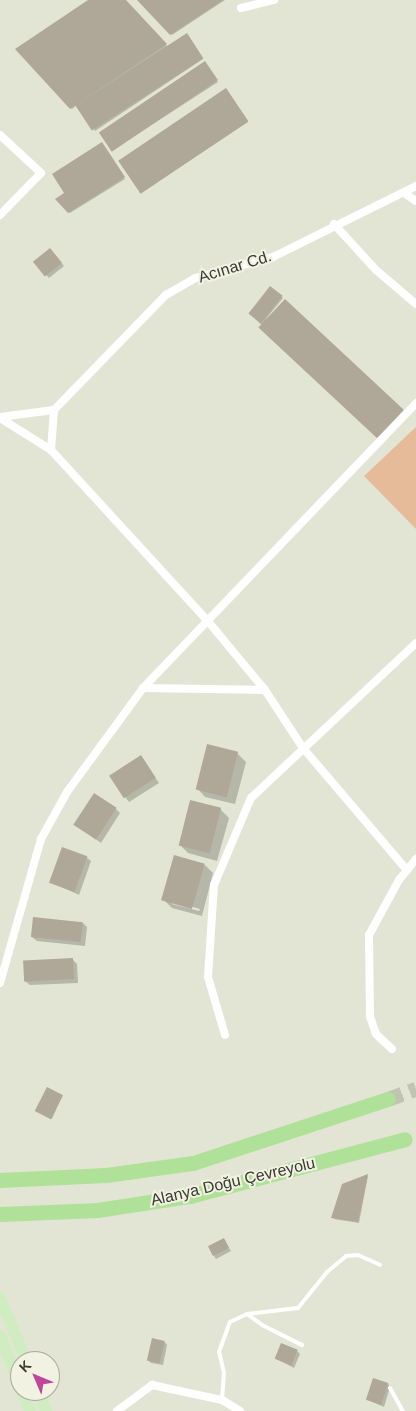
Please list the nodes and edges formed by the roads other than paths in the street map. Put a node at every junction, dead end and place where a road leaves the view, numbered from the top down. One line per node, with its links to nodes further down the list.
1 (274, 0): 2 (street)
2 (241, 8)
3 (0, 136): 7 (street)
4 (416, 186): 5 (street, Acınar Cd.)
5 (404, 193): 6 (street); 8 (street, Acınar Cd.)
6 (416, 201)
7 (0, 215)
8 (334, 224): 9 (street); 11 (street, Acınar Cd.)
9 (416, 304)
10 (416, 403): 14 (street)
11 (54, 410): 12 (street); 13 (street)
12 (0, 418): 13 (street)
13 (51, 450): 14 (street)
14 (207, 620): 16 (street); 17 (street)
15 (416, 643): 18 (street)
16 (143, 688): 17 (street); 21 (street)
17 (265, 690): 18 (street)
18 (303, 748): 20 (street); 22 (street)
19 (416, 859): 20 (street)
20 (407, 870): 23 (street)
21 (0, 983)
22 (226, 1035)
23 (392, 1049)
24 (388, 1099): 26 (highway, Alanya Doğu Çevreyolu)
25 (405, 1140): 27 (highway, Alanya Doğu Çevreyolu)
26 (0, 1180)
27 (3, 1215)
28 (380, 1265): 30 (lane)
29 (0, 1296): 33 (main road)
30 (247, 1314): 32 (lane); 36 (lane)
31 (0, 1336): 34 (main road)
32 (302, 1344)
33 (22, 1351)
34 (10, 1361)
35 (390, 1388): 39 (lane)
36 (222, 1400): 37 (street); 38 (street)
37 (117, 1411)
38 (240, 1411)
39 (403, 1411)

